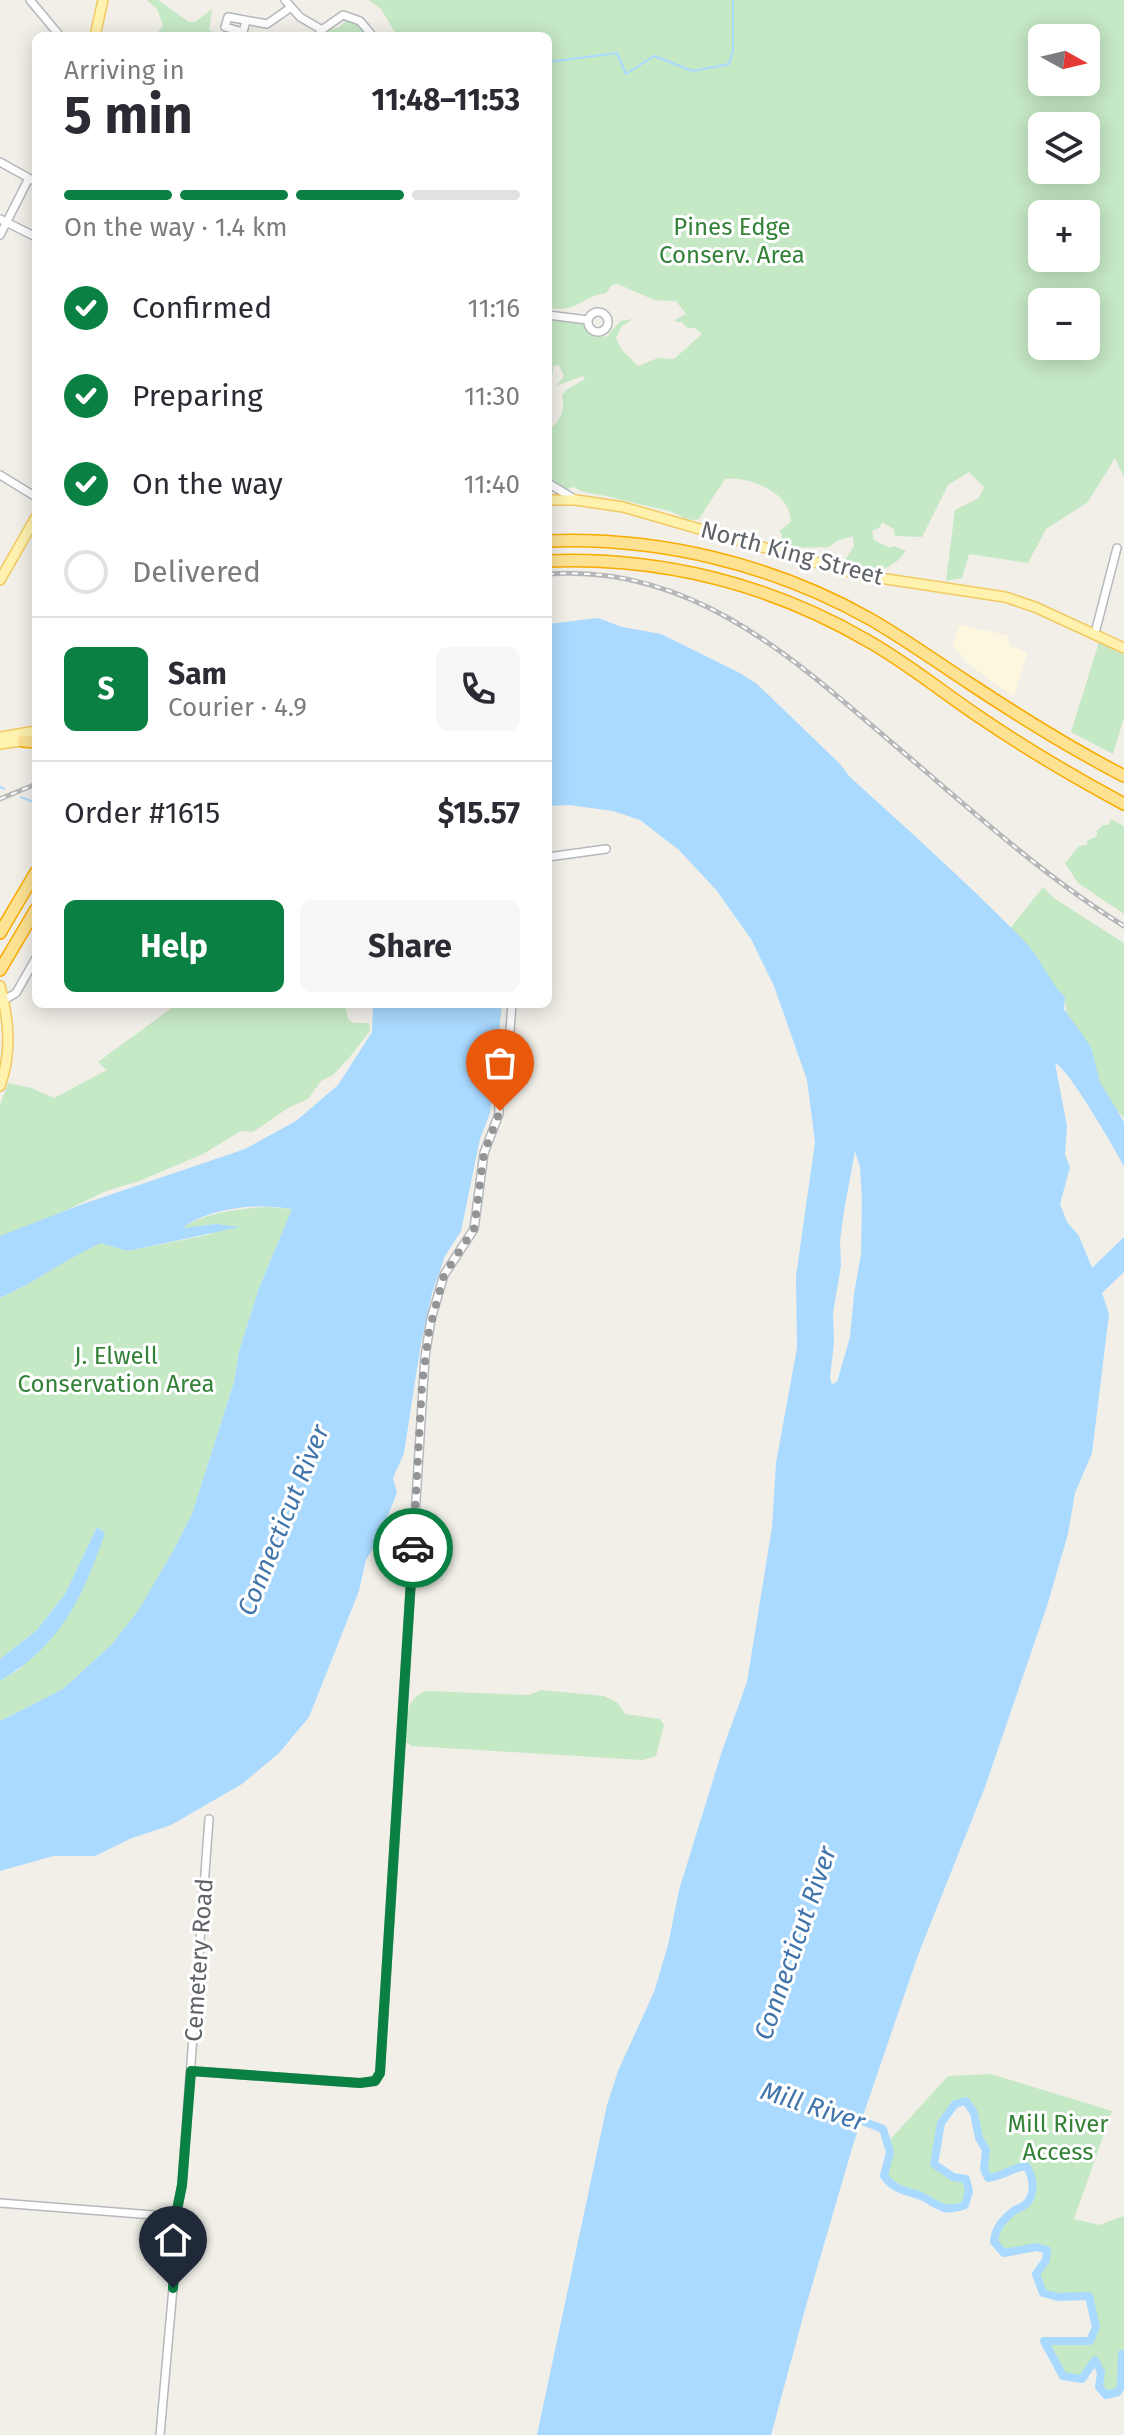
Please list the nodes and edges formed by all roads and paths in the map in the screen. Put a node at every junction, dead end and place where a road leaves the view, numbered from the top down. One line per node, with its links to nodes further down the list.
1 (30, 0): 5 (street)
2 (103, 0): 6 (main road)
3 (288, 4): 4 (street); 7 (street)
4 (246, 21)
5 (57, 32)
6 (96, 32)
7 (319, 32)
8 (321, 32): 9 (street)
9 (369, 32)
10 (0, 162): 11 (street)
11 (32, 180): 12 (street)
12 (3, 220): 13 (street); 14 (street)
13 (0, 235)
14 (32, 235)
15 (552, 316): 16 (street)
16 (588, 320)
17 (0, 475): 19 (street)
18 (552, 485): 21 (street)
19 (32, 495)
20 (552, 500): 21 (main road, North King Street)
21 (576, 500): 27 (main road, North King Street)
22 (32, 524): 26 (main road)
23 (552, 541): 33 (highway)
24 (1117, 548): 27 (street)
25 (552, 561): 34 (highway)
26 (0, 580)
27 (1095, 633): 28 (main road, North King Street)
28 (1124, 648)
29 (32, 732): 30 (main road)
30 (0, 737)
31 (32, 740): 32 (main road)
32 (0, 744)
33 (1124, 776)
34 (1124, 804)
35 (606, 849): 36 (street)
36 (552, 856)
37 (32, 879): 39 (highway)
38 (32, 916): 41 (highway)
39 (0, 933)
40 (32, 965): 43 (street)
41 (0, 970)
42 (0, 986): 43 (main road)
43 (4, 1000): 45 (main road)
44 (512, 1008): 47 (street)
45 (0, 1086)
46 (209, 1819): 47 (street, Cemetery Road)
47 (191, 2071): 49 (street, Cemetery Road)
48 (0, 2203): 49 (street)
49 (175, 2220): 50 (street, Cemetery Road)
50 (160, 2435)

